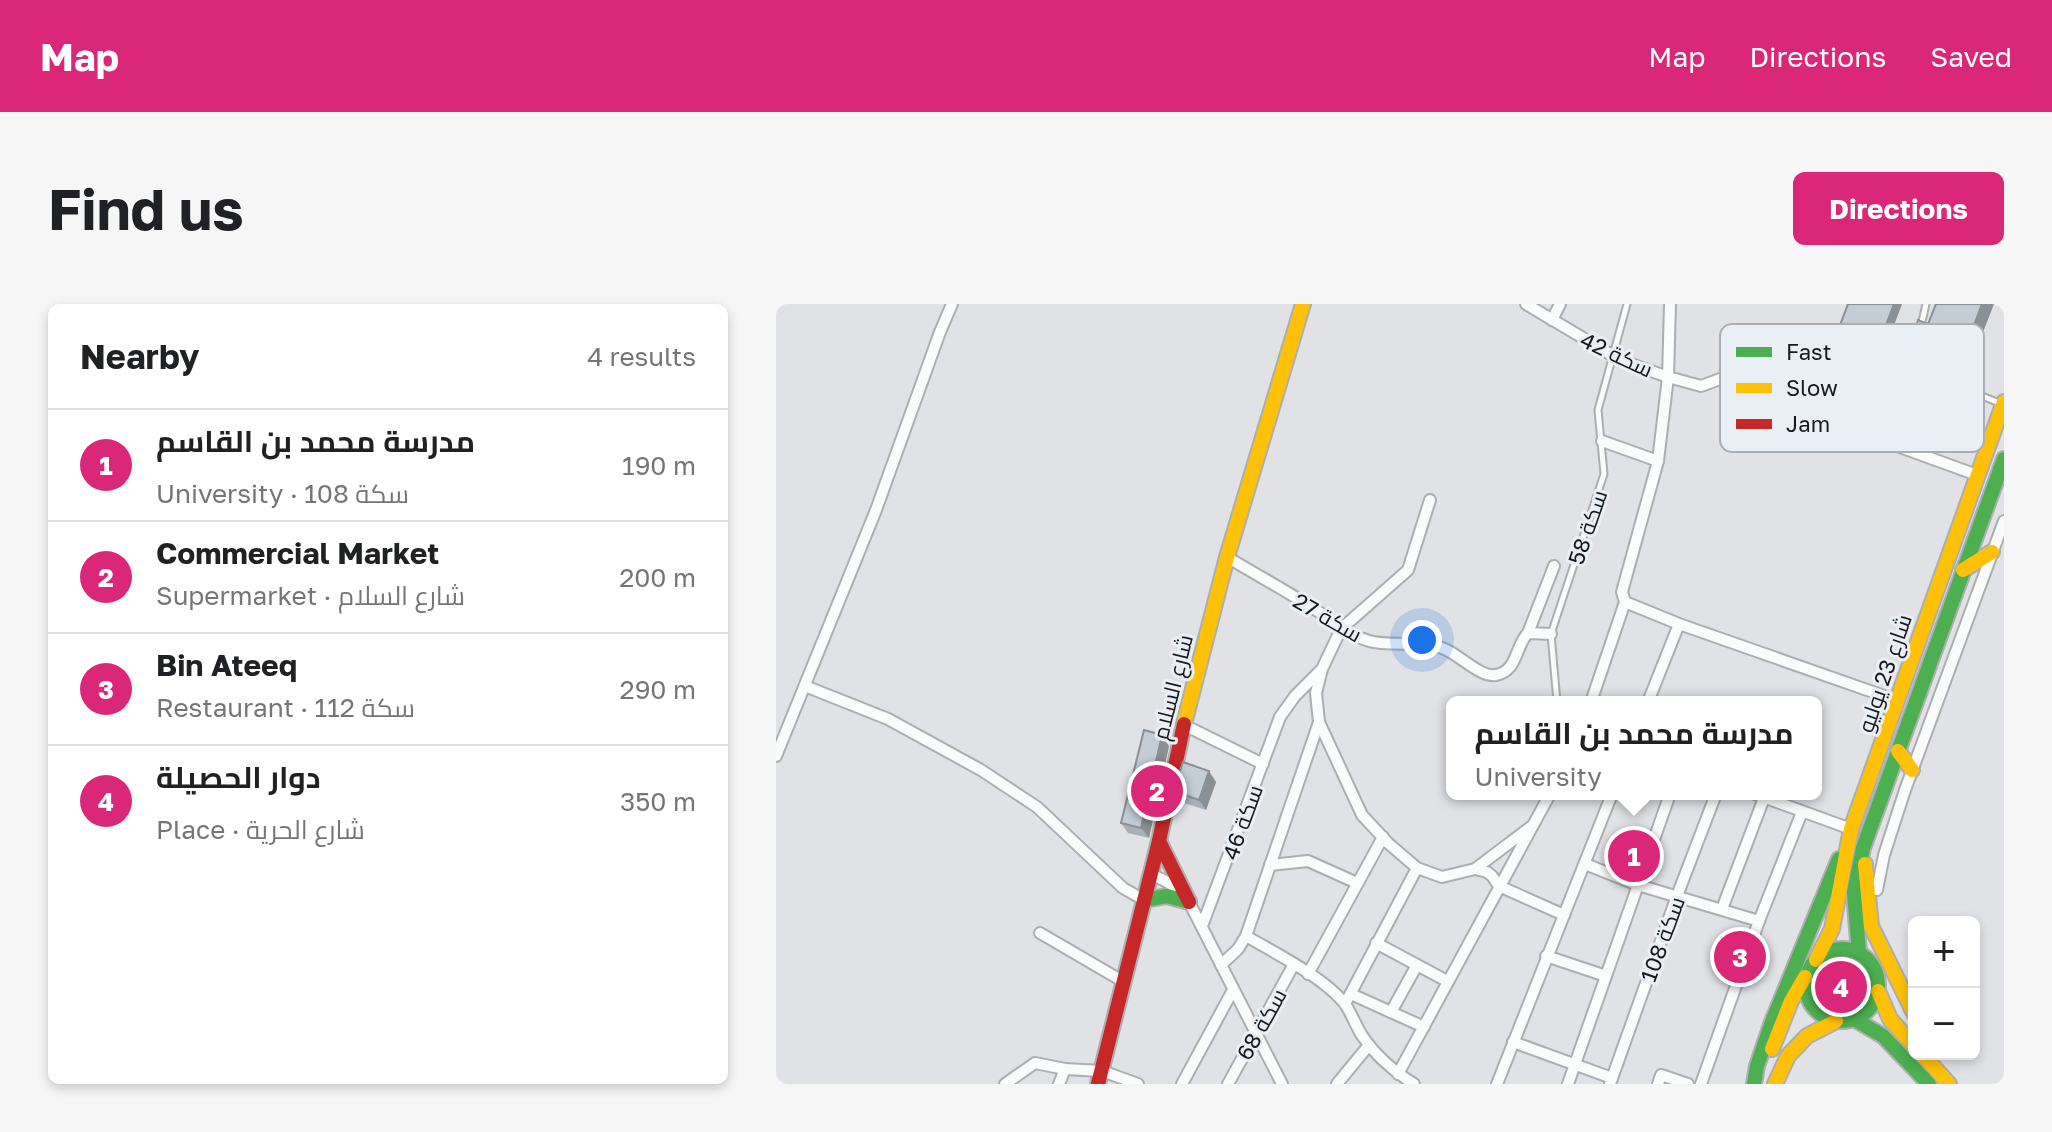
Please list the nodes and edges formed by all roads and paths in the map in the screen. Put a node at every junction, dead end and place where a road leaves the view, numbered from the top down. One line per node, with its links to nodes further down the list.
1 (952, 304): 32 (street)
2 (1303, 304): 23 (main road, شارع السلام)
3 (1526, 304): 8 (street, سكة 42)
4 (1560, 304): 8 (street)
5 (1627, 304): 10 (lane, سكة 58)
6 (1670, 304): 11 (street)
7 (1926, 304): 9 (lane)
8 (1552, 320): 10 (street, سكة 42)
9 (1921, 324)
10 (1612, 356): 11 (street, سكة 42); 15 (lane, سكة 58)
11 (1668, 377): 12 (street, سكة 42); 18 (street)
12 (1720, 379)
13 (1984, 395): 14 (lane)
14 (2004, 403): 19 (main road, شارع 23 يوليو)
15 (1602, 441): 18 (street); 30 (lane, سكة 58)
16 (1914, 452): 19 (street, سكة 42)
17 (2004, 459): 25 (main road, شارع 23 يوليو)
18 (1658, 461): 26 (street)
19 (1977, 475): 36 (main road, شارع 23 يوليو)
20 (1430, 500): 28 (street)
21 (2004, 521): 22 (street)
22 (1992, 552): 25 (main road); 42 (street)
23 (1227, 557): 28 (street, سكة 27); 38 (main road, شارع السلام)
24 (1554, 566): 29 (street)
25 (1963, 570): 39 (main road, شارع 23 يوليو)
26 (1625, 602): 27 (street); 34 (street)
27 (1679, 624): 35 (street); 36 (street)
28 (1341, 629): 29 (street, سكة 27); 31 (street)
29 (1528, 633): 30 (street)
30 (1551, 634): 33 (lane, سكة 58)
31 (1322, 669): 37 (street); 41 (street, سكة 46)
32 (805, 686): 40 (street); 66 (street)
33 (1556, 696)
34 (1593, 696)
35 (1650, 696)
36 (1896, 700): 51 (main road, شارع 23 يوليو)
37 (1319, 722): 52 (street); 56 (street)
38 (1184, 725): 41 (street); 53 (main road, شارع السلام)
39 (1898, 751): 42 (main road); 54 (main road, شارع 23 يوليو)
40 (776, 756)
41 (1263, 764): 70 (street, سكة 46)
42 (1912, 770): 63 (street)
43 (1547, 800): 50 (street)
44 (1610, 800): 55 (street)
45 (1668, 800): 61 (street)
46 (1714, 800): 64 (street, سكة 108)
47 (1758, 800): 67 (street)
48 (1770, 800): 49 (street)
49 (1802, 812): 51 (street); 69 (street)
50 (1532, 826): 58 (street); 62 (street)
51 (1851, 829): 76 (main road, شارع 23 يوليو); 118 (main road)
52 (1383, 837): 57 (street); 60 (street)
53 (1159, 841): 59 (main road, شارع السلام); 65 (main road)
54 (1863, 848): 74 (main road, شارع 23 يوليو); 88 (main road)
55 (1585, 864): 61 (street); 68 (street)
56 (1270, 865): 60 (street); 72 (street)
57 (1417, 868): 58 (street); 73 (street)
58 (1475, 869): 62 (street)
59 (1150, 874): 65 (street); 66 (main road, شارع السلام)
60 (1357, 883): 81 (street)
61 (1638, 885): 64 (street); 82 (street)
62 (1499, 886): 68 (street); 83 (street)
63 (1877, 890)
64 (1677, 896): 67 (street); 105 (street, سكة 108)
65 (1183, 899): 66 (main road); 70 (street)
66 (1144, 900): 84 (main road, شارع السلام)
67 (1722, 909): 69 (street)
68 (1564, 915): 75 (street)
69 (1759, 921): 117 (street)
70 (1202, 926): 78 (street)
71 (1040, 933): 84 (street)
72 (1246, 936): 77 (street); 78 (street)
73 (1376, 943): 79 (street); 87 (street)
74 (1859, 953): 76 (main road); 86 (main road)
75 (1546, 956): 82 (street); 96 (street)
76 (1816, 960): 80 (main road)
77 (1294, 964): 81 (street); 94 (street, سكة 68)
78 (1221, 965): 85 (street)
79 (1417, 965): 83 (street); 90 (street)
80 (1807, 973): 92 (main road); 118 (main road)
81 (1308, 974): 89 (street)
82 (1606, 976): 100 (street)
83 (1447, 981): 93 (street)
84 (1124, 982): 103 (main road, شارع السلام)
85 (1233, 990): 94 (street); 109 (street)
86 (1878, 991): 91 (main road); 95 (main road)
87 (1351, 994): 89 (street); 90 (street)
88 (1908, 1001)
89 (1345, 1004): 97 (street)
90 (1391, 1012): 93 (street)
91 (1854, 1019): 92 (main road); 120 (main road)
92 (1836, 1021): 119 (main road)
93 (1424, 1027): 102 (street)
94 (1256, 1032): 104 (street); 110 (street, سكة 68)
95 (1908, 1039)
96 (1513, 1042): 100 (street); 113 (street)
97 (1369, 1045): 102 (street); 111 (street)
98 (1928, 1060): 121 (main road)
99 (1939, 1060): 121 (main road)
100 (1575, 1065): 105 (street); 114 (street)
101 (1065, 1069): 103 (street); 106 (street); 107 (street)
102 (1398, 1074): 112 (street)
103 (1100, 1077): 108 (street)
104 (1277, 1081)
105 (1611, 1081)
106 (1005, 1084)
107 (1059, 1084)
108 (1138, 1084)
109 (1182, 1084)
110 (1228, 1084)
111 (1337, 1084)
112 (1414, 1084)
113 (1497, 1084)
114 (1568, 1084)
115 (1658, 1084): 116 (street)
116 (1688, 1084)
117 (1701, 1084)
118 (1756, 1084)
119 (1775, 1084)
120 (1929, 1084)
121 (1950, 1084)

